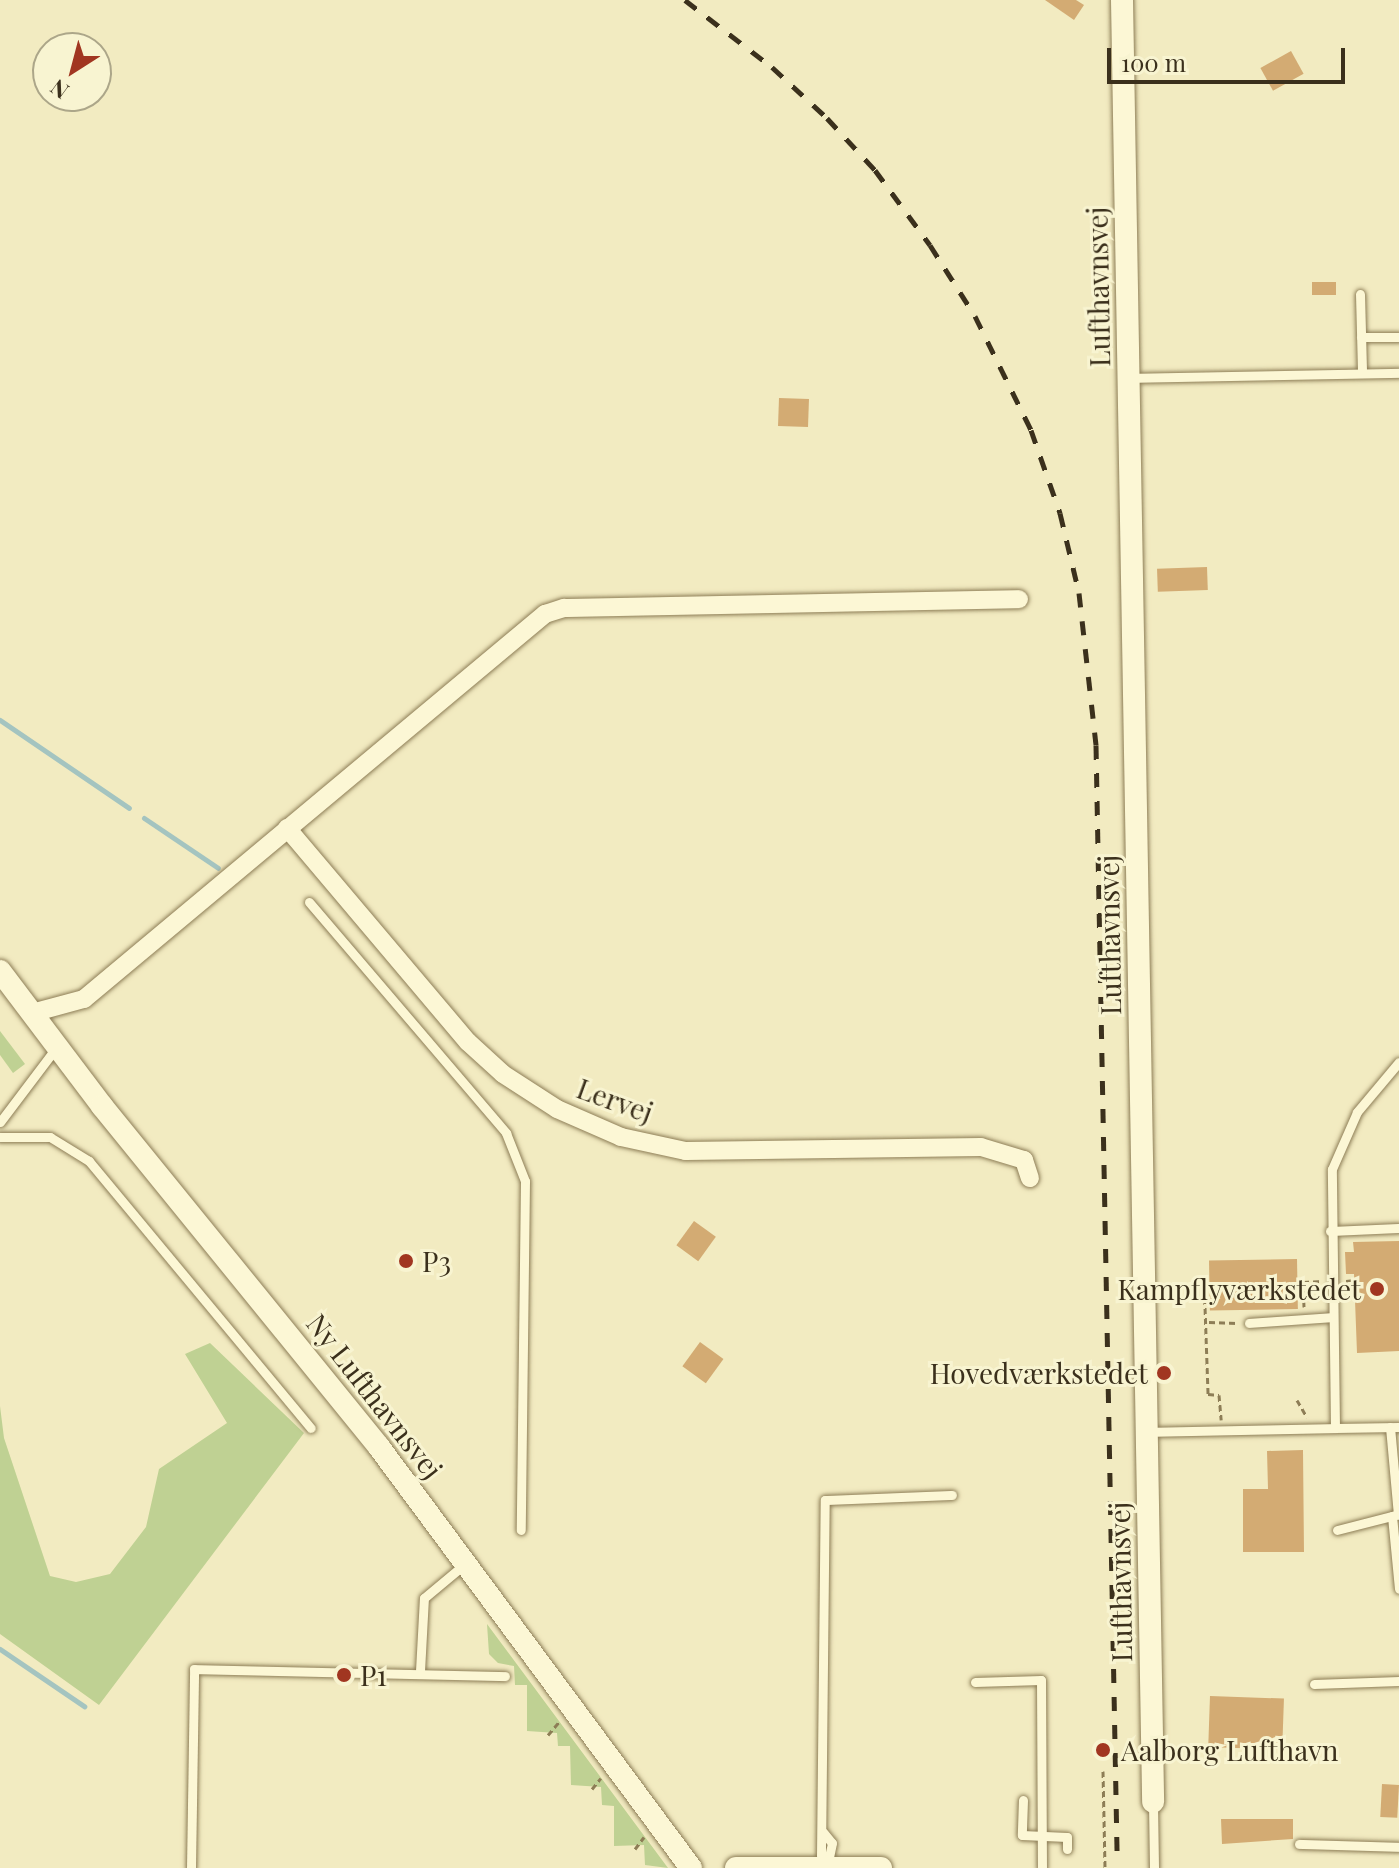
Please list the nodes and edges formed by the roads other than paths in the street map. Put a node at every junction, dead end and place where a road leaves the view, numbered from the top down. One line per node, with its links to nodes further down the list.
1 (1122, 0): 7 (street, Lufthavnsvej)
2 (1360, 294): 3 (lane)
3 (1361, 337): 4 (lane); 5 (lane)
4 (1399, 337)
5 (1362, 373): 6 (lane); 7 (lane)
6 (1399, 373)
7 (1129, 378): 25 (street, Lufthavnsvej)
8 (1019, 599): 9 (street)
9 (287, 828): 12 (street); 17 (street, Lervej)
10 (309, 902): 28 (lane)
11 (0, 971): 12 (street, Ny Lufthavnsvej)
12 (32, 1013): 13 (street, Ny Lufthavnsvej)
13 (57, 1048): 15 (lane); 30 (street, Ny Lufthavnsvej)
14 (1399, 1062): 19 (lane)
15 (0, 1122)
16 (0, 1137): 23 (lane)
17 (1030, 1178)
18 (1399, 1228): 19 (lane)
19 (1330, 1231): 20 (lane)
20 (1333, 1317): 21 (lane); 24 (lane)
21 (1249, 1323)
22 (1394, 1427): 24 (lane); 27 (lane)
23 (311, 1428)
24 (1335, 1428): 25 (lane)
25 (1147, 1432): 38 (street, Lufthavnsvej)
26 (952, 1495): 44 (lane)
27 (1396, 1515): 29 (lane); 31 (lane)
28 (521, 1530)
29 (1337, 1530)
30 (466, 1563): 32 (lane); 46 (street, Ny Lufthavnsvej)
31 (1399, 1589)
32 (420, 1671): 33 (lane); 45 (lane)
33 (505, 1676)
34 (1399, 1681): 36 (lane)
35 (975, 1682): 39 (lane)
36 (1314, 1684)
37 (1023, 1800): 39 (lane)
38 (1153, 1802): 50 (lane, Lufthavnsvej)
39 (1043, 1836): 42 (lane); 49 (lane)
40 (1299, 1844): 41 (lane)
41 (1399, 1847)
42 (1067, 1849)
43 (773, 1867): 44 (street); 47 (street)
44 (827, 1867): 48 (street)
45 (191, 1868)
46 (691, 1868)
47 (736, 1868)
48 (881, 1868)
49 (1042, 1868)
50 (1154, 1868)

